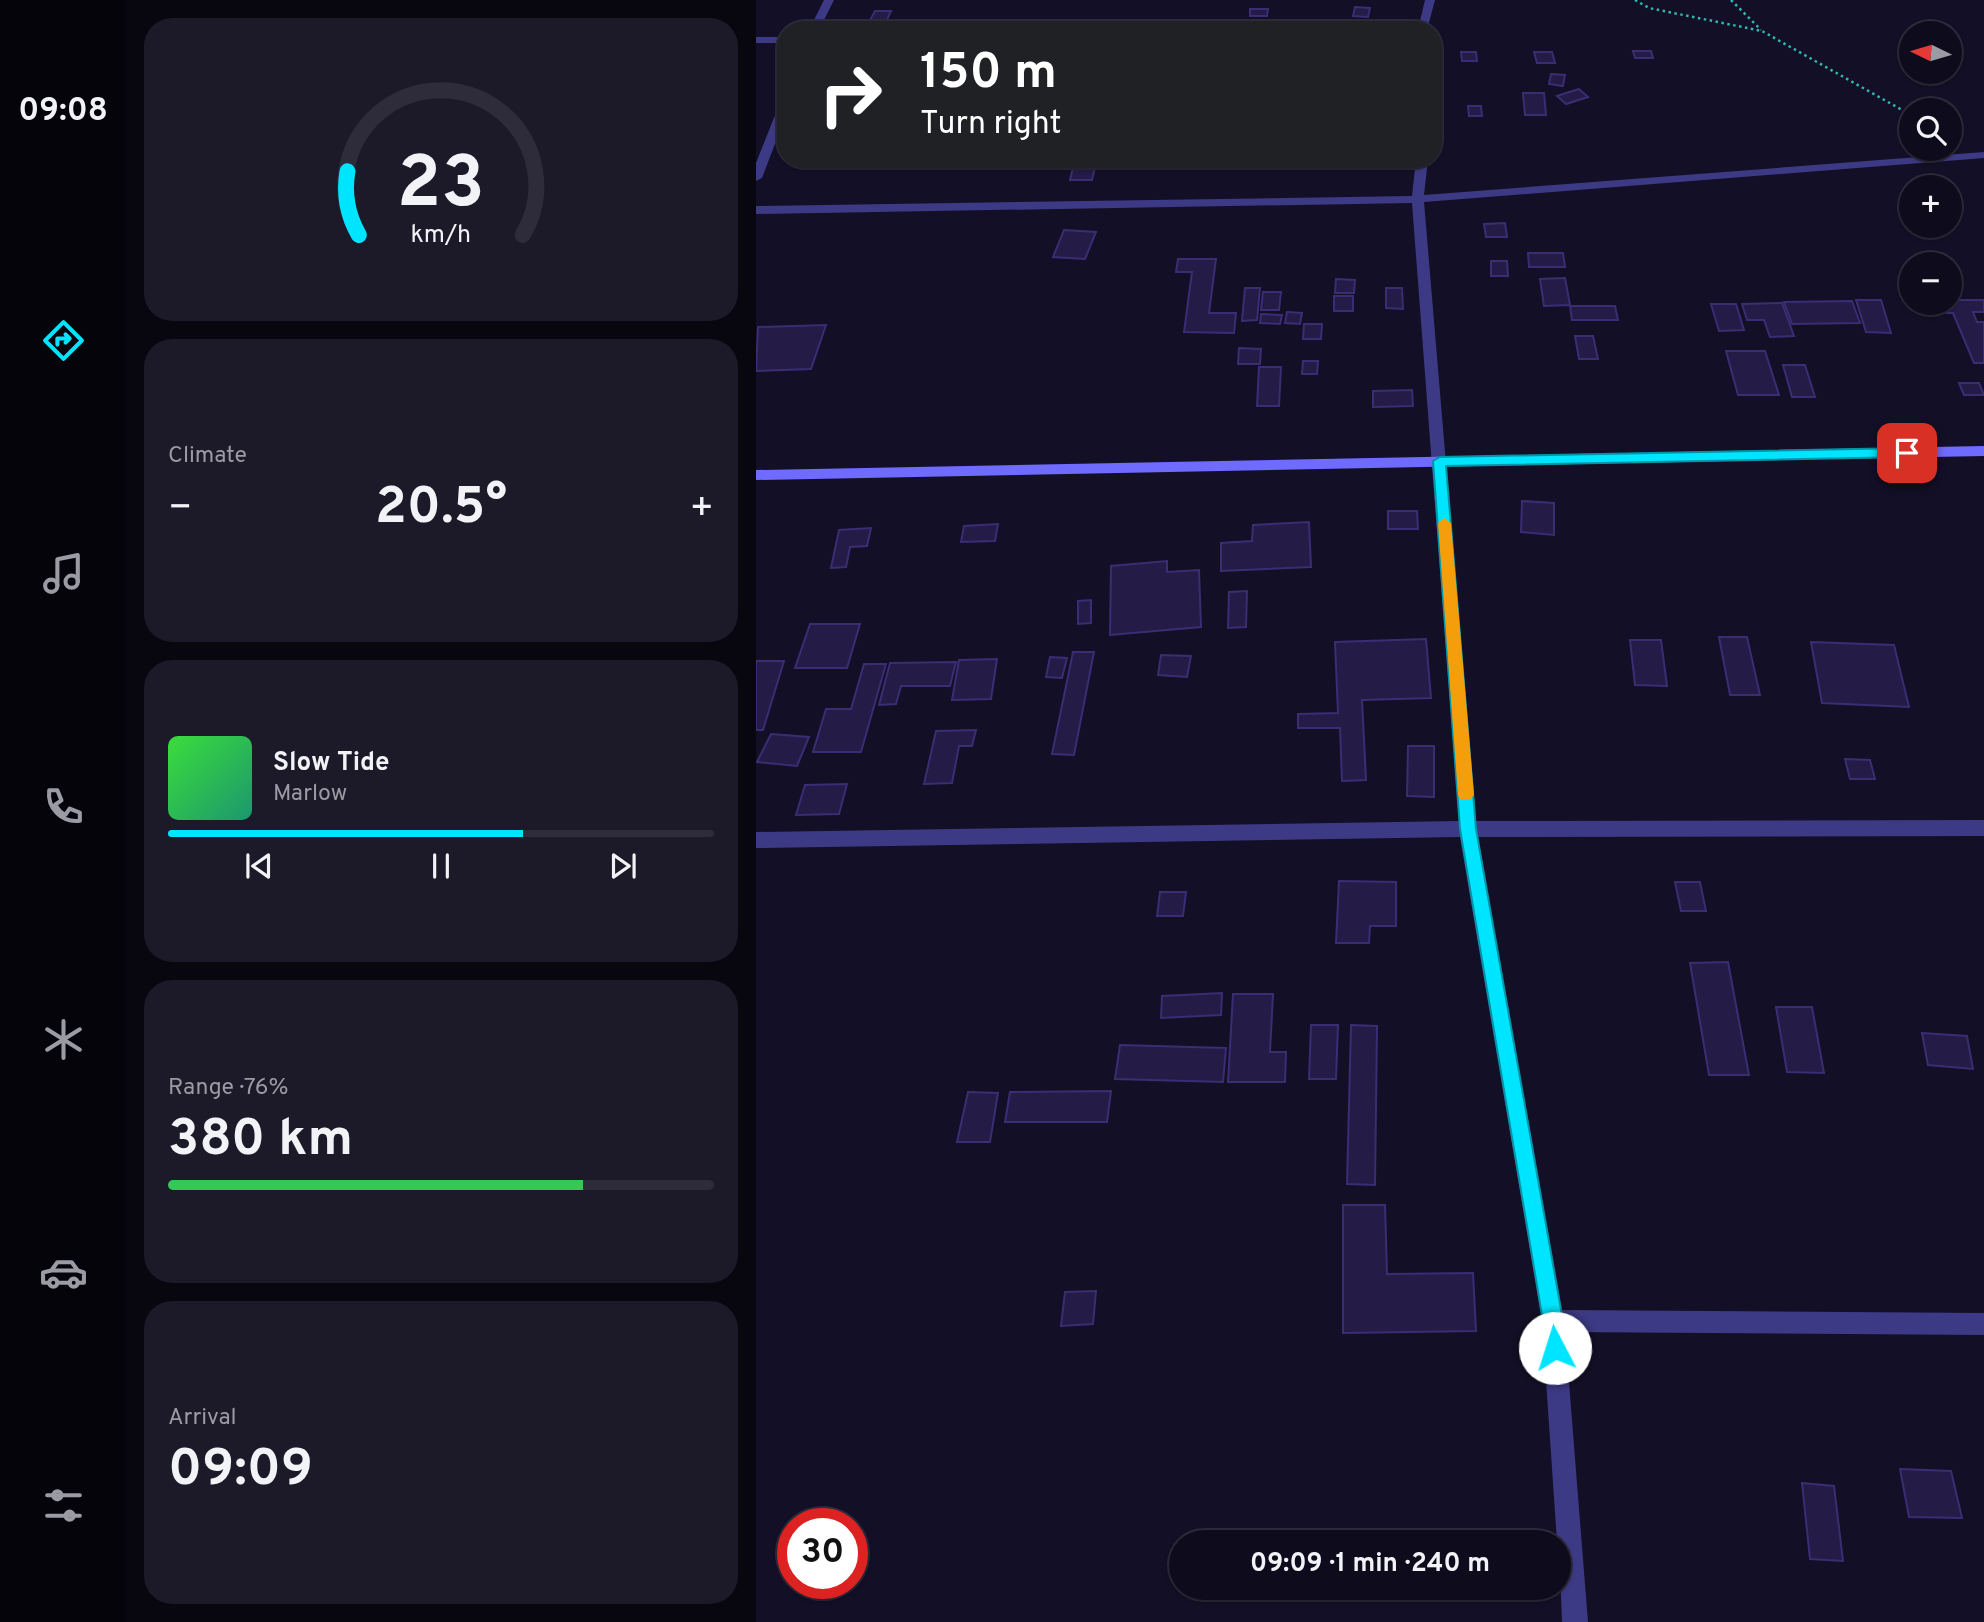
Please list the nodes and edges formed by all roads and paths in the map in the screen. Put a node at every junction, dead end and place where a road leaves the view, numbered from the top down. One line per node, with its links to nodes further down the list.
1 (829, 0): 5 (street)
2 (1430, 0): 6 (street)
3 (1635, 0): 7 (path)
4 (1731, 0): 7 (path)
5 (818, 21)
6 (1425, 21)
7 (1762, 30): 10 (path)
8 (756, 40): 9 (street)
9 (777, 40)
10 (1899, 108)
11 (777, 123): 14 (street)
12 (1984, 155): 15 (street)
13 (1421, 168): 15 (street)
14 (756, 178)
15 (1418, 199): 16 (street); 18 (street)
16 (756, 210)
17 (1984, 451): 18 (street)
18 (1440, 461): 19 (street); 21 (street)
19 (756, 475)
20 (1984, 828): 21 (street)
21 (1468, 829): 22 (street); 23 (street)
22 (756, 840)
23 (1553, 1321): 24 (street); 25 (street)
24 (1984, 1324)
25 (1575, 1622)

